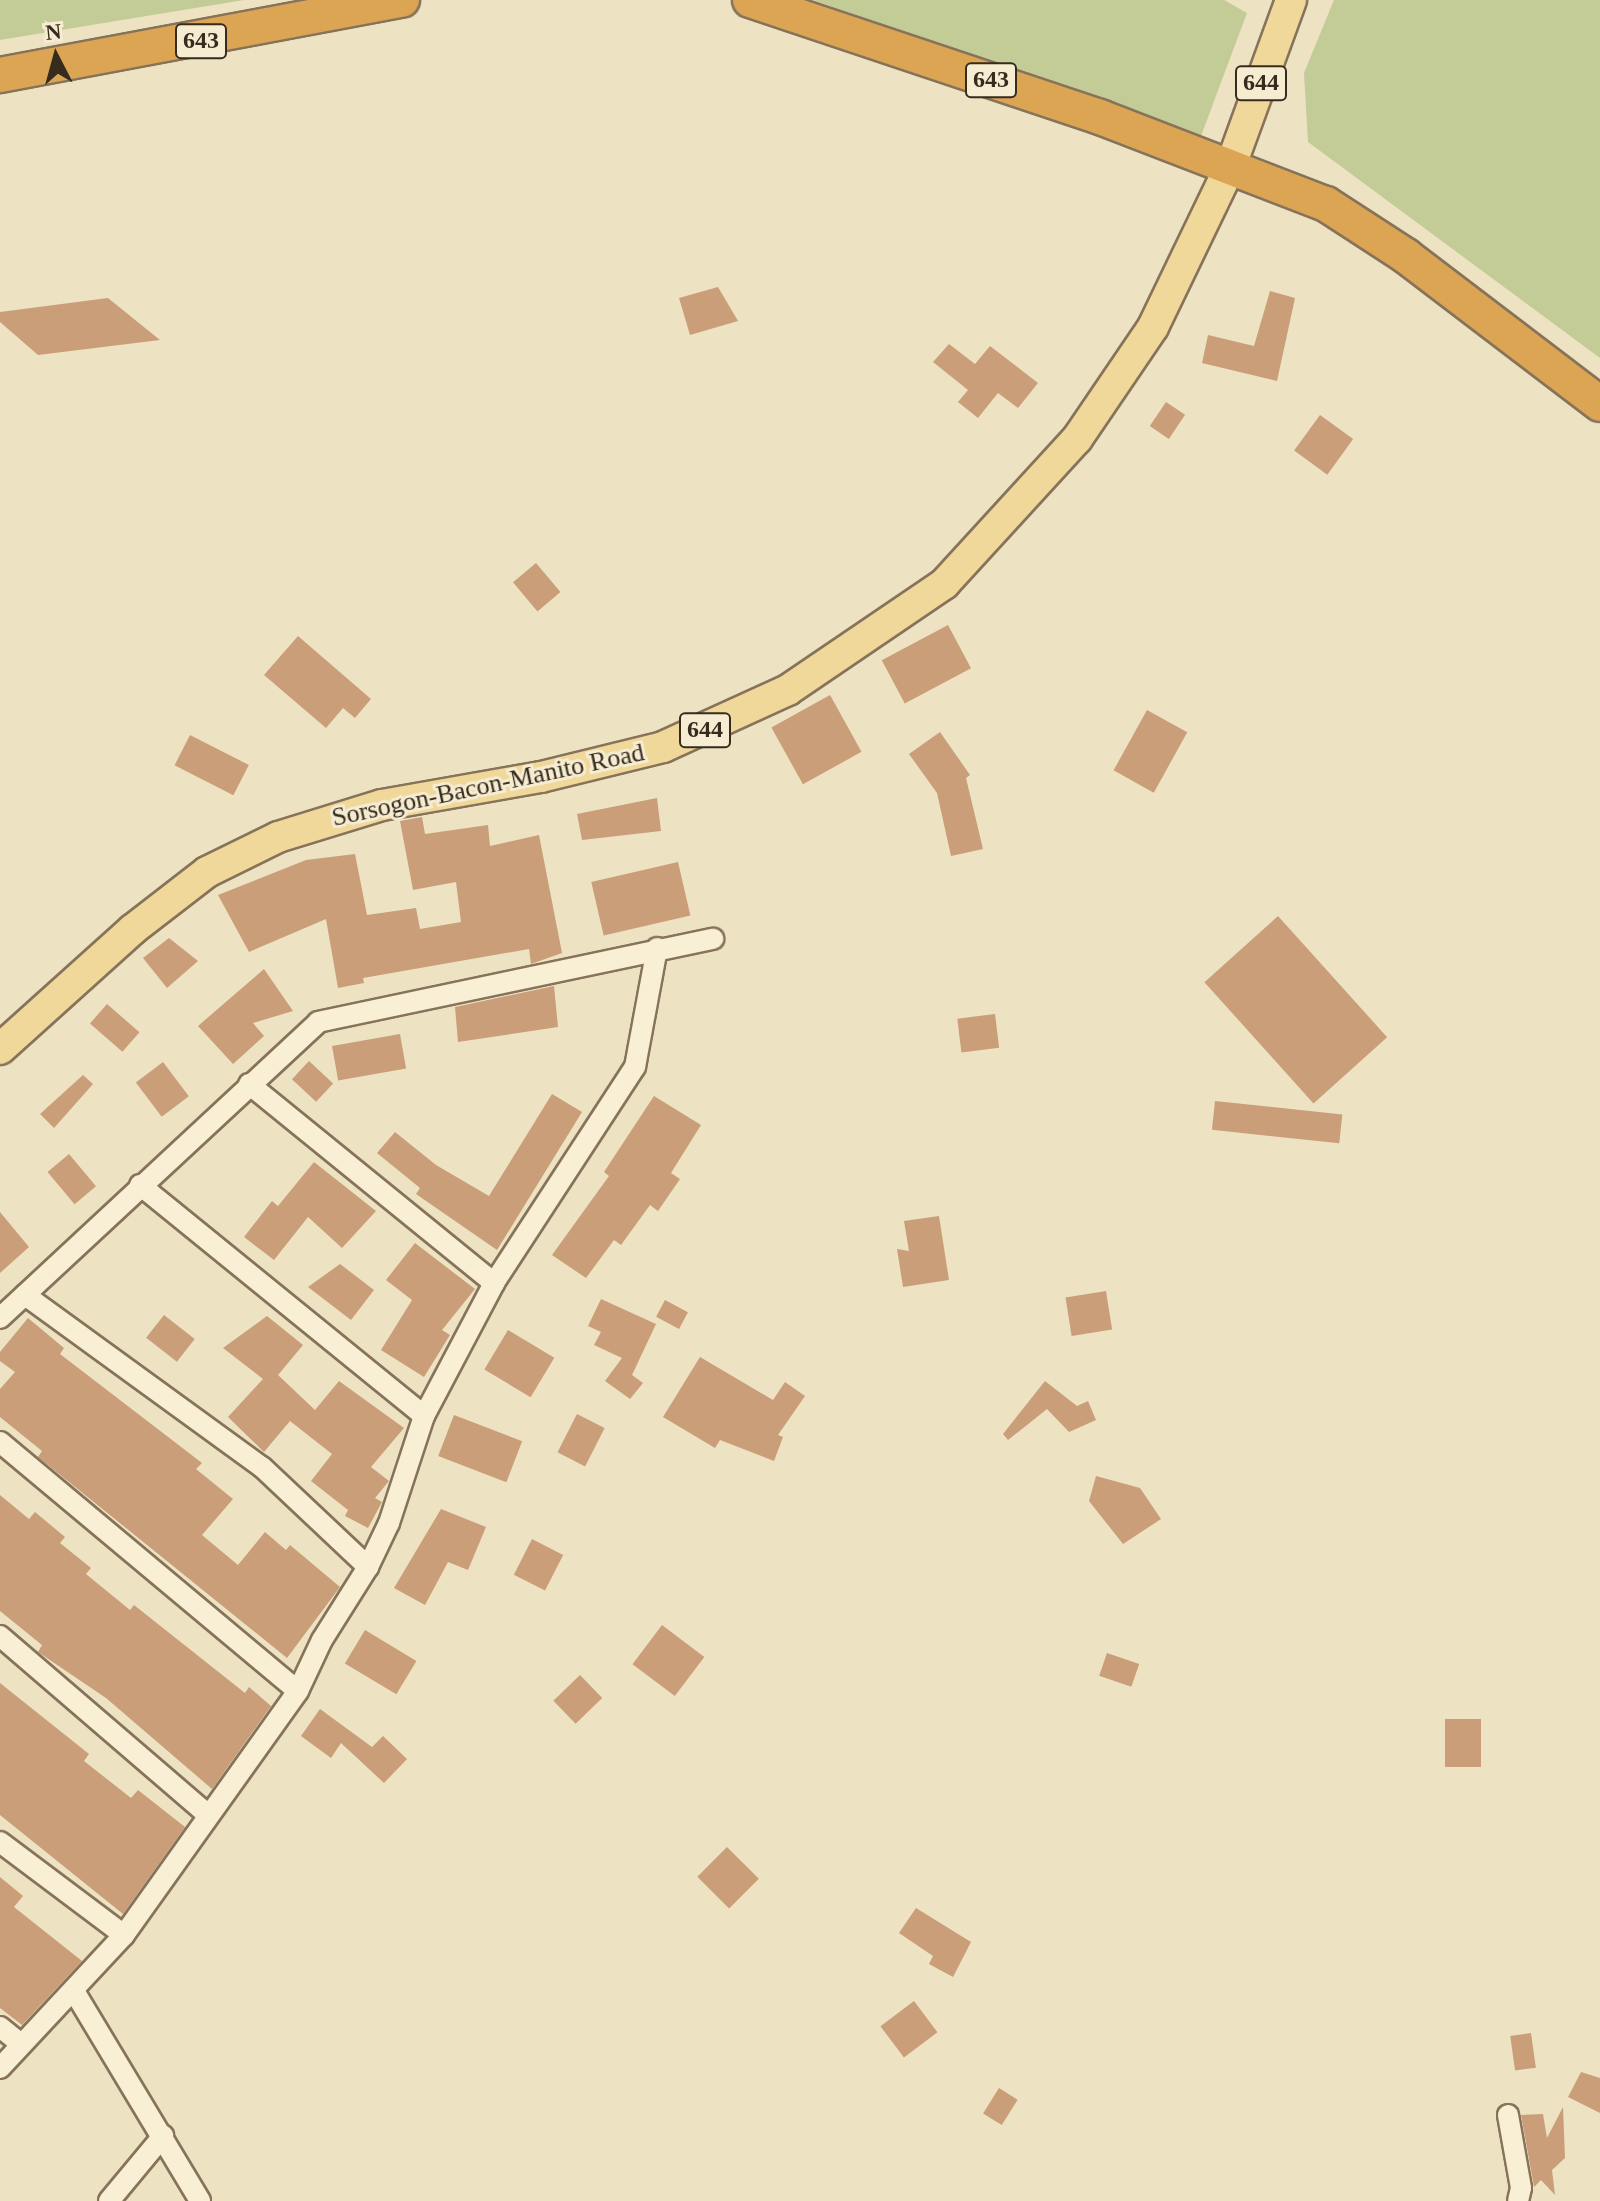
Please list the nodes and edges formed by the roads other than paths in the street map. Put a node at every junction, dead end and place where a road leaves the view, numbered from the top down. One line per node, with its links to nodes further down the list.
1 (402, 0): 4 (highway, 643)
2 (750, 0): 5 (highway, 643)
3 (1291, 0): 5 (main road, Sorsogon-Bacon-Manito Road / 644)
4 (0, 75)
5 (1231, 165): 6 (highway, 643); 9 (main road, Sorsogon-Bacon-Manito Road / 644)
6 (1600, 404)
7 (713, 939): 8 (street)
8 (657, 948): 10 (street); 12 (street)
9 (0, 1049)
10 (249, 1084): 11 (street); 12 (street)
11 (140, 1185): 13 (street); 15 (street)
12 (494, 1283): 15 (street)
13 (25, 1295): 14 (street); 17 (street)
14 (0, 1318)
15 (424, 1416): 17 (street)
16 (0, 1442): 19 (street)
17 (368, 1567): 19 (street)
18 (0, 1636): 20 (street)
19 (298, 1691): 20 (street)
20 (208, 1815): 22 (street)
21 (0, 1842): 22 (street)
22 (124, 1935): 23 (street)
23 (74, 1991): 25 (street); 28 (street)
24 (0, 2027): 25 (street)
25 (21, 2044): 26 (street)
26 (0, 2068)
27 (1508, 2115): 31 (street)
28 (163, 2136): 29 (street); 30 (street)
29 (109, 2201)
30 (200, 2201)
31 (1518, 2201)

